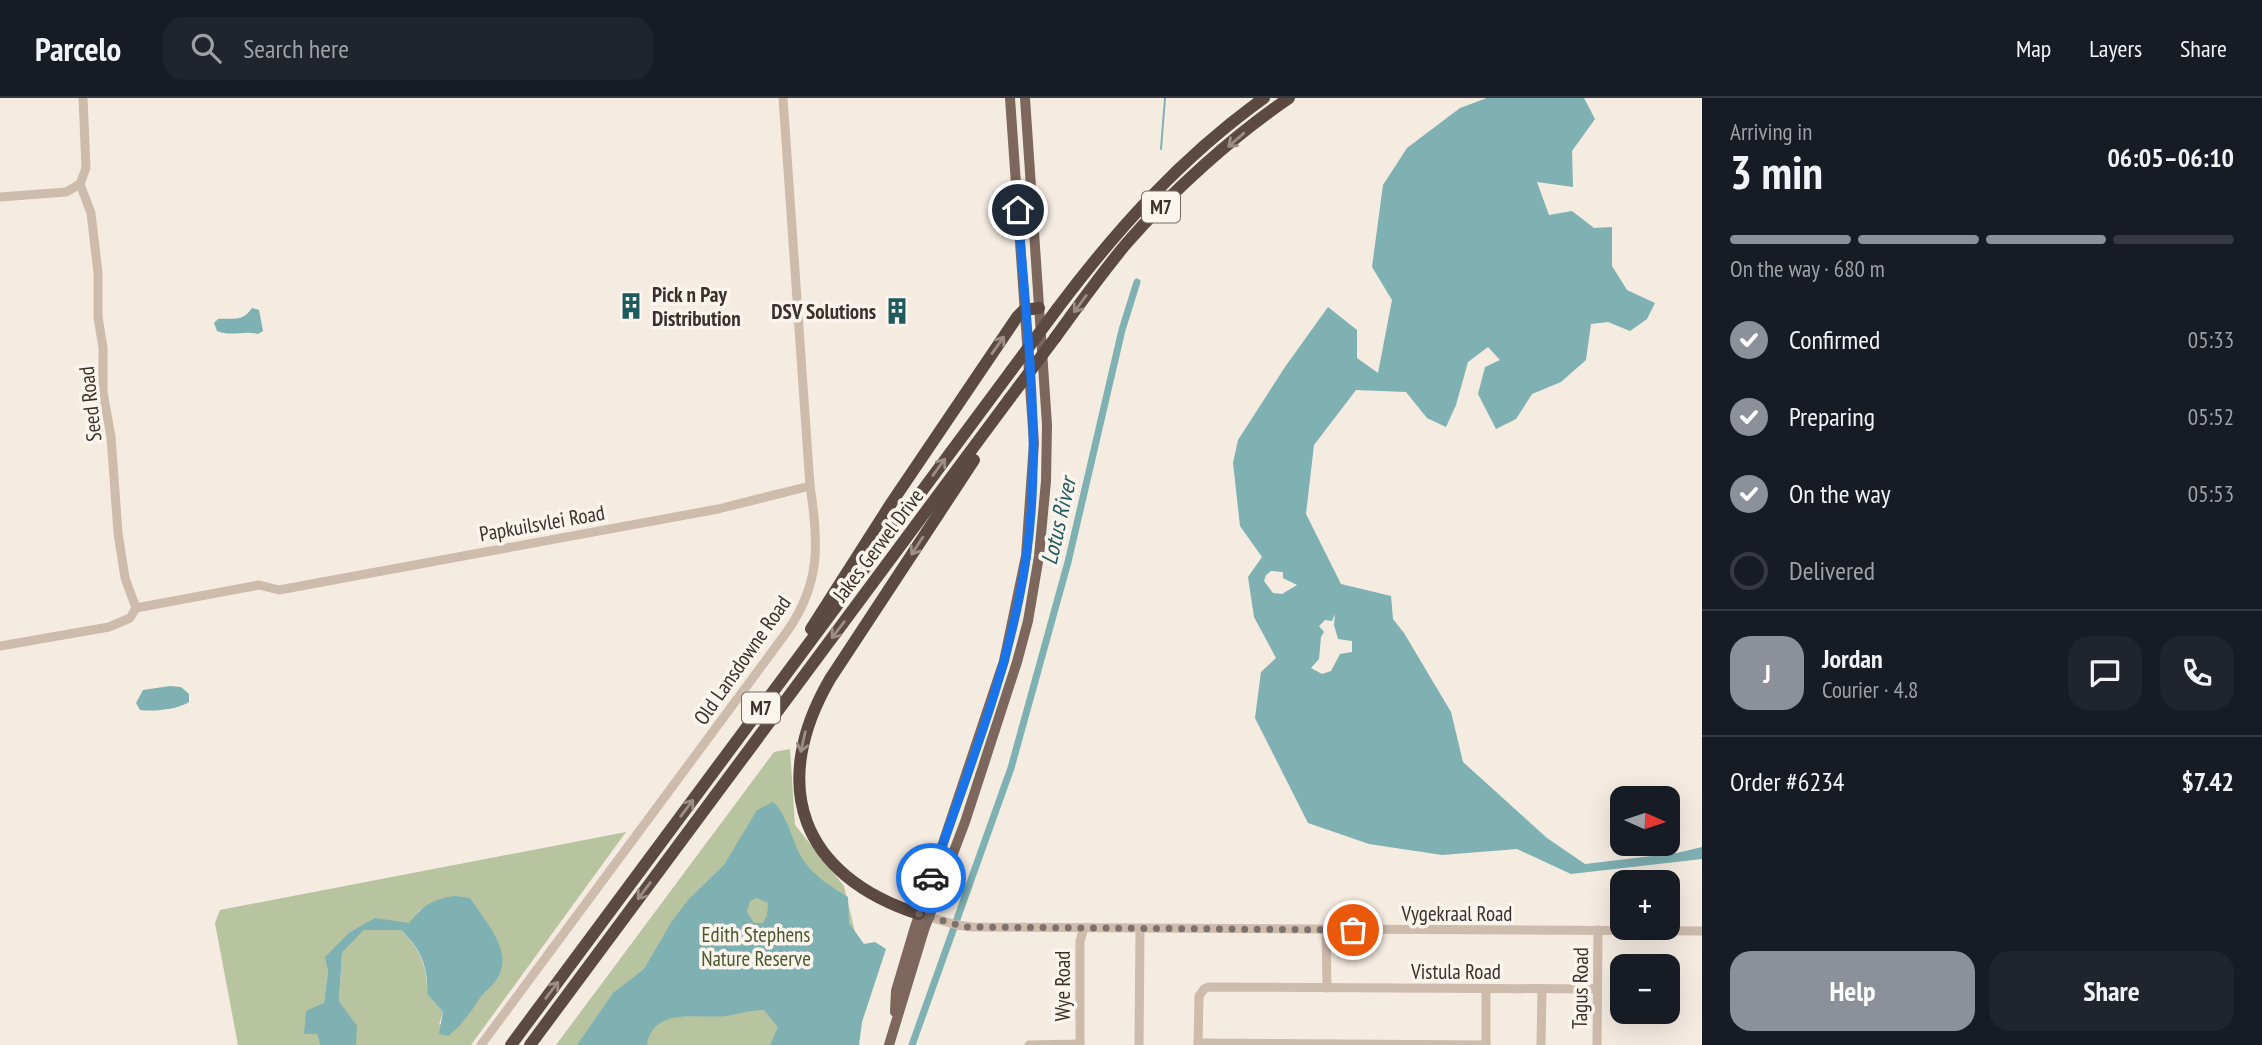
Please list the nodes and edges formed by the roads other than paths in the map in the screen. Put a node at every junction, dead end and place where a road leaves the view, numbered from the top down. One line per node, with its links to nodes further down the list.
1 (83, 98): 7 (street)
2 (783, 98): 12 (street, Old Lansdowne Road)
3 (1010, 98): 10 (main road)
4 (1026, 98): 9 (main road)
5 (1264, 98): 15 (highway, Jakes Gerwel Drive / M7, one-way to 5, bridge)
6 (1289, 98): 11 (highway, Jakes Gerwel Drive / M7, one-way to 11, bridge)
7 (80, 184): 8 (street); 13 (street, Seed Road)
8 (0, 197)
9 (1039, 308): 10 (highway); 16 (main road)
10 (1024, 310): 15 (highway, one-way to 10); 16 (main road)
11 (1008, 402): 16 (highway, one-way to 16); 30 (highway, Jakes Gerwel Drive / M7, one-way to 30)
12 (810, 486): 13 (street, Papkuilsvlei Road); 28 (street, Old Lansdowne Road)
13 (136, 608): 14 (street)
14 (0, 646)
15 (754, 718): 29 (highway, Jakes Gerwel Drive / M7, one-way to 15)
16 (924, 916): 17 (street, Vygekraal Road); 31 (main road)
17 (1084, 928): 18 (street, Vygekraal Road); 26 (street, Wye Road)
18 (1140, 929): 19 (street, Vygekraal Road); 33 (street)
19 (1326, 930): 20 (street, Vygekraal Road); 22 (street)
20 (1598, 930): 21 (street, Vygekraal Road); 25 (street, Tagus Road)
21 (1702, 931)
22 (1327, 988): 23 (street, Vistula Road); 27 (street, Vistula Road)
23 (1486, 989): 24 (street, Vistula Road); 35 (street)
24 (1542, 989): 25 (street, Vistula Road); 36 (street)
25 (1597, 989): 37 (street, Tagus Road)
26 (1080, 1044): 32 (street)
27 (1198, 1044): 34 (street)
28 (481, 1045)
29 (511, 1045)
30 (530, 1045)
31 (889, 1045)
32 (1029, 1045)
33 (1139, 1045)
34 (1254, 1045): 35 (street)
35 (1486, 1045)
36 (1541, 1045)
37 (1597, 1045)

